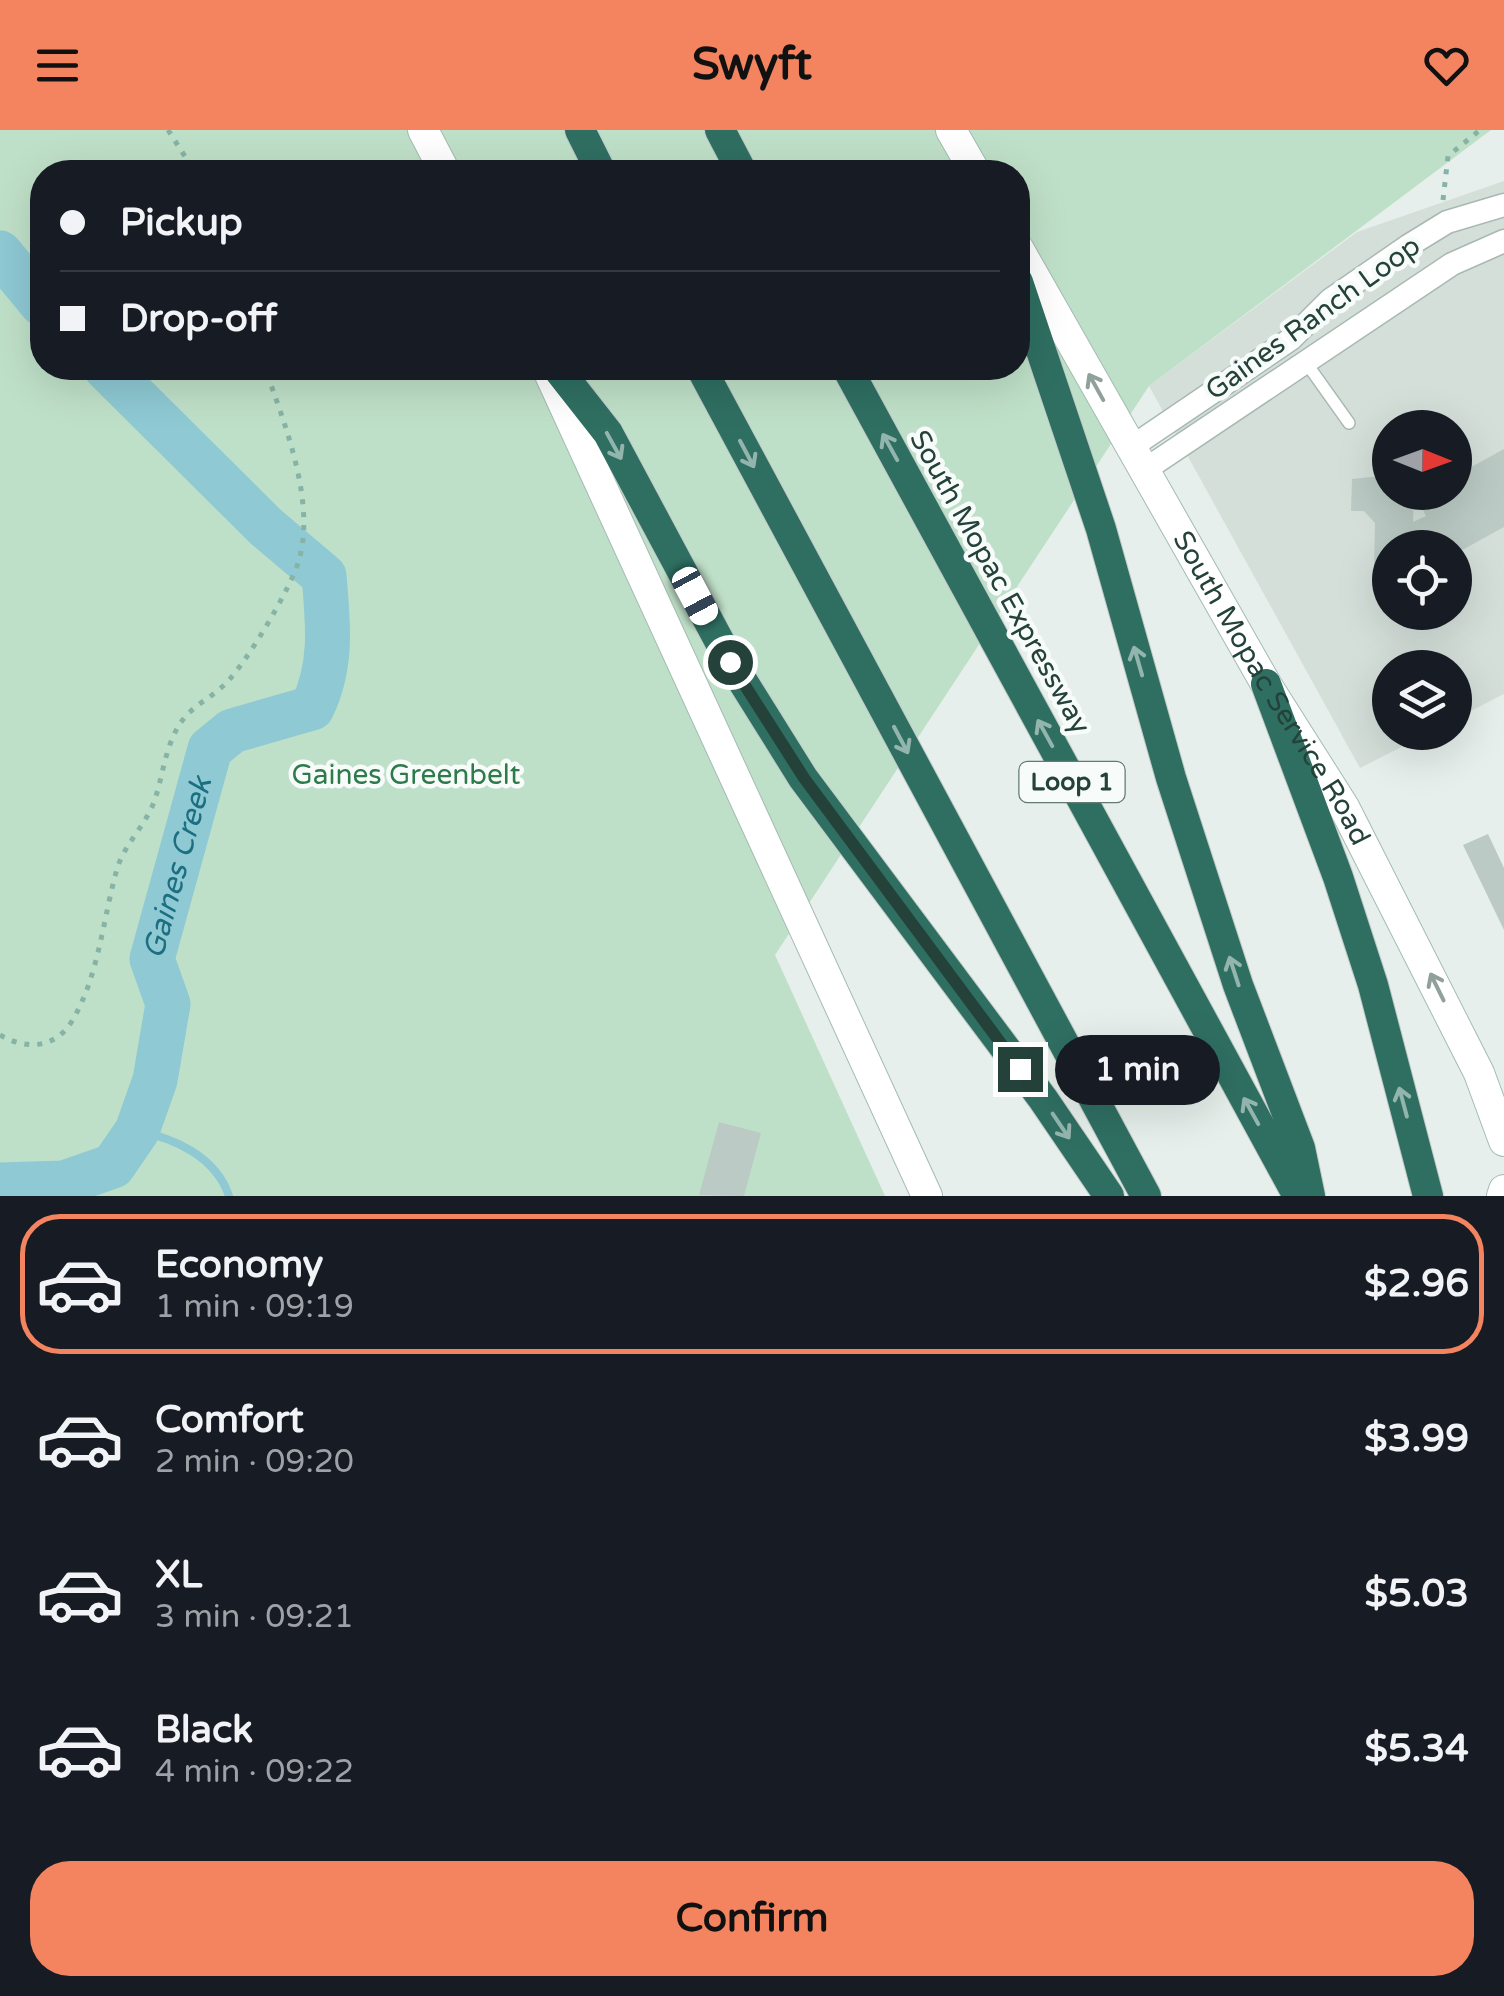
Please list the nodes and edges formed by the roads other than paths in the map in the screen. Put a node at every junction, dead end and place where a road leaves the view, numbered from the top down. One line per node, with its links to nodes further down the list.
1 (423, 130): 5 (main road)
2 (580, 130): 6 (highway)
3 (720, 130): 7 (highway)
4 (950, 130): 8 (main road)
5 (439, 160)
6 (595, 160)
7 (736, 160)
8 (968, 160)
9 (1504, 205): 13 (street, Gaines Ranch Loop)
10 (1504, 241): 14 (street, Gaines Ranch Loop)
11 (1030, 270): 20 (main road, South Mopac Service Road, one-way to 11)
12 (1030, 318): 29 (highway, one-way to 12)
13 (1291, 339): 14 (street); 20 (street, Gaines Ranch Loop)
14 (1306, 364): 19 (lane); 20 (street, Gaines Ranch Loop)
15 (552, 380): 25 (main road)
16 (566, 380): 26 (highway, one-way to 26)
17 (708, 380): 27 (highway, one-way to 27)
18 (854, 380): 28 (highway, South Mopac Expressway / Loop 1, one-way to 18)
19 (1349, 423)
20 (1136, 460): 21 (main road, South Mopac Service Road)
21 (1266, 684): 22 (main road, South Mopac Service Road, one-way to 21); 30 (highway, one-way to 21)
22 (1479, 1072): 23 (street); 24 (main road, South Mopac Service Road)
23 (1504, 1094)
24 (1504, 1140)
25 (926, 1196)
26 (1109, 1196)
27 (1146, 1196)
28 (1298, 1196)
29 (1310, 1196)
30 (1428, 1196)

